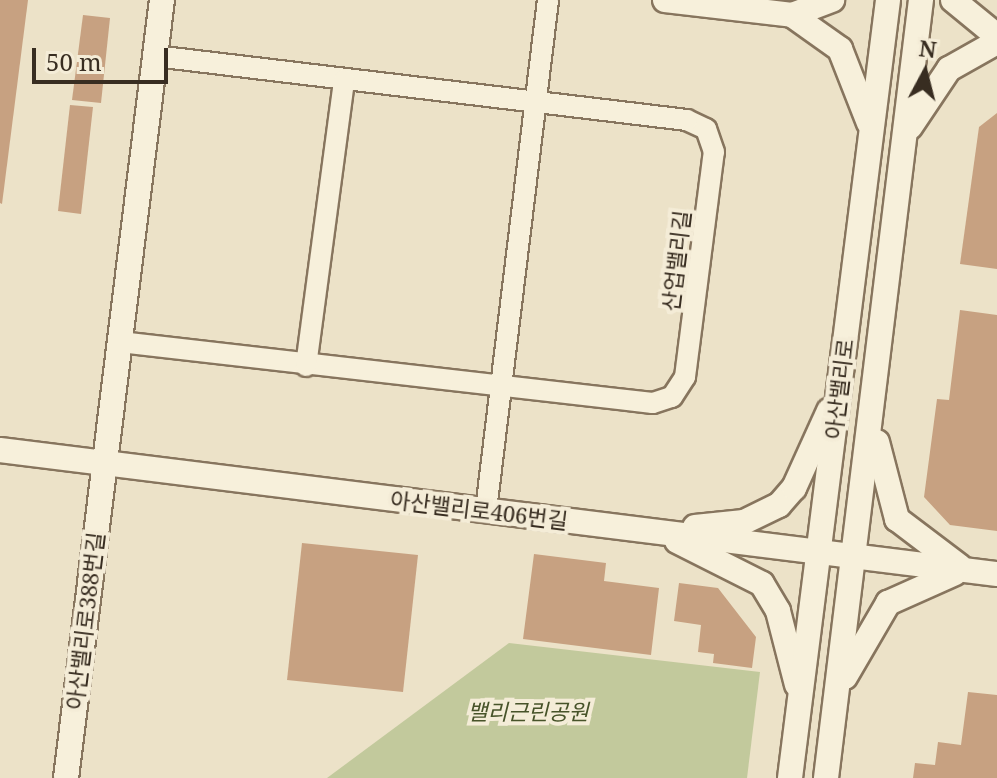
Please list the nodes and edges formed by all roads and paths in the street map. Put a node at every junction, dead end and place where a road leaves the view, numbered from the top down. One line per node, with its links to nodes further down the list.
1 (162, 0): 10 (street)
2 (548, 0): 12 (street)
3 (665, 0): 8 (street)
4 (832, 0): 8 (street)
5 (888, 0): 13 (street, 아산밸리로)
6 (921, 0): 14 (street, 아산밸리로)
7 (953, 0): 9 (street)
8 (792, 15): 13 (street)
9 (997, 39): 14 (street)
10 (155, 56): 11 (street, 산업밸리길); 15 (street)
11 (344, 81): 12 (street, 산업밸리길); 16 (street)
12 (536, 102): 17 (street); 17 (street, 산업밸리길)
13 (871, 130): 18 (street, 아산밸리로)
14 (905, 134): 19 (street, 아산밸리로)
15 (120, 342): 16 (street, 산업밸리길); 21 (street)
16 (306, 366): 17 (street, 산업밸리길)
17 (501, 384): 22 (street)
18 (839, 391): 23 (street); 24 (street, 아산밸리로)
19 (873, 395): 25 (street, 아산밸리로); 26 (street)
20 (0, 450): 21 (street, 아산밸리로406번길)
21 (105, 463): 22 (street, 아산밸리로406번길); 30 (street, 아산밸리로388번길)
22 (486, 510): 23 (street, 아산밸리로406번길)
23 (657, 532): 24 (street, 아산밸리로406번길); 29 (street)
24 (817, 552): 25 (street, 아산밸리로406번길); 29 (street, 아산밸리로)
25 (854, 556): 26 (street, 아산밸리로406번길); 28 (street, 아산밸리로)
26 (964, 570): 27 (street, 아산밸리로406번길); 28 (street)
27 (997, 574)
28 (836, 694): 32 (street, 아산밸리로)
29 (800, 697): 31 (street, 아산밸리로)
30 (66, 778)
31 (790, 778)
32 (826, 778)

